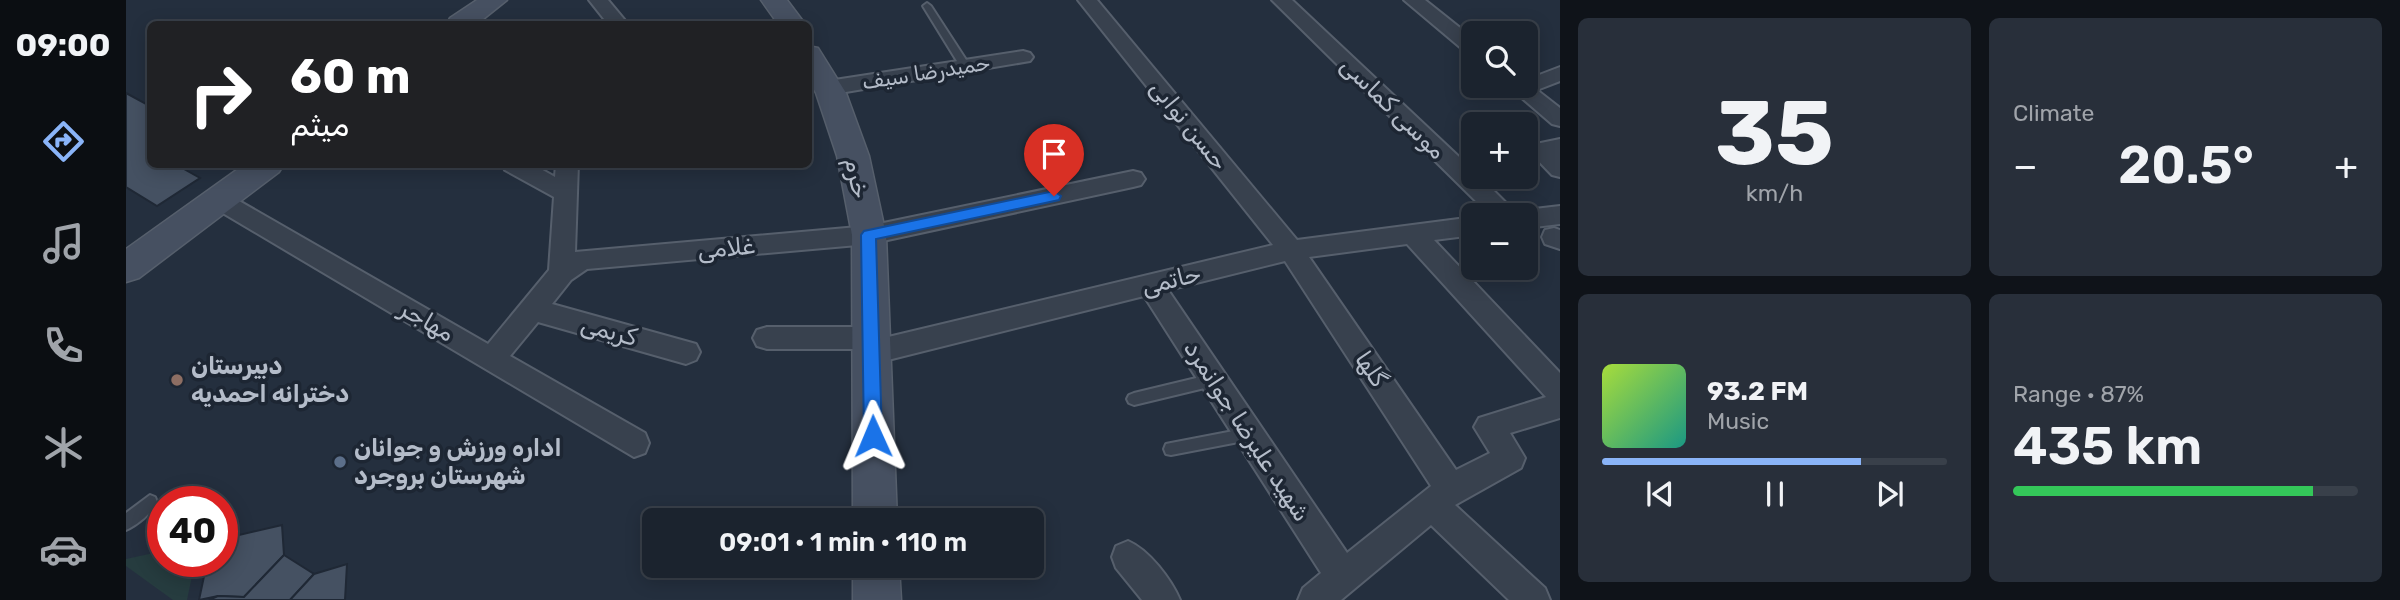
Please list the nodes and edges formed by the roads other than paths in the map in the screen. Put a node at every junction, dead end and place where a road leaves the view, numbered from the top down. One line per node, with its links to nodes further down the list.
1 (494, 0): 8 (street)
2 (598, 0): 9 (street)
3 (775, 0): 10 (street)
4 (1087, 0): 34 (street, حسن نوابی)
5 (1281, 0): 28 (street, موسی کماسی)
6 (1413, 0): 11 (street)
7 (927, 6): 14 (lane)
8 (464, 21)
9 (616, 21)
10 (789, 21)
11 (1461, 39)
12 (1023, 57): 14 (street, حمیدرضا سیف)
13 (812, 64): 17 (street, خرم)
14 (965, 65): 17 (street, حمیدرضا سیف)
15 (1560, 73): 16 (street)
16 (1538, 81)
17 (823, 93): 33 (street, خرم)
18 (1534, 98): 19 (street)
19 (1560, 119)
20 (1560, 148): 24 (street)
21 (263, 168): 27 (street)
22 (520, 168): 26 (street)
23 (567, 168): 26 (street)
24 (1560, 169)
25 (1133, 180): 33 (street)
26 (566, 193): 35 (street)
27 (219, 200): 36 (street); 42 (street, مهاجر)
28 (1492, 203)
29 (1538, 224): 31 (street)
30 (1461, 228): 32 (street, حاتمی)
31 (1558, 231)
32 (1413, 234): 34 (street, حاتمی); 44 (street)
33 (869, 235): 35 (street, غلامی); 40 (street, خرم)
34 (1291, 250): 37 (street, حاتمی); 50 (street, گلها)
35 (572, 267): 38 (street)
36 (126, 268)
37 (1151, 285): 40 (street, حاتمی); 43 (street, شهید علیرضا جوانمرد)
38 (533, 310): 41 (street, کریمی); 42 (street)
39 (767, 338): 40 (street)
40 (871, 345): 52 (street, خرم)
41 (686, 352)
42 (492, 359): 48 (street, مهاجر)
43 (1214, 380): 45 (lane); 47 (street, شهید علیرضا جوانمرد)
44 (1560, 392)
45 (1133, 399)
46 (1560, 404): 50 (street)
47 (1249, 434): 49 (lane); 55 (street, شهید علیرضا جوانمرد)
48 (634, 443)
49 (1171, 449)
50 (1441, 497): 55 (street); 60 (street, گلها)
51 (147, 505): 53 (lane)
52 (875, 508)
53 (126, 523)
54 (1128, 557): 58 (street)
55 (1343, 577): 59 (street)
56 (876, 578): 57 (street)
57 (877, 600)
58 (1163, 600)
59 (1315, 600)
60 (1533, 600)

